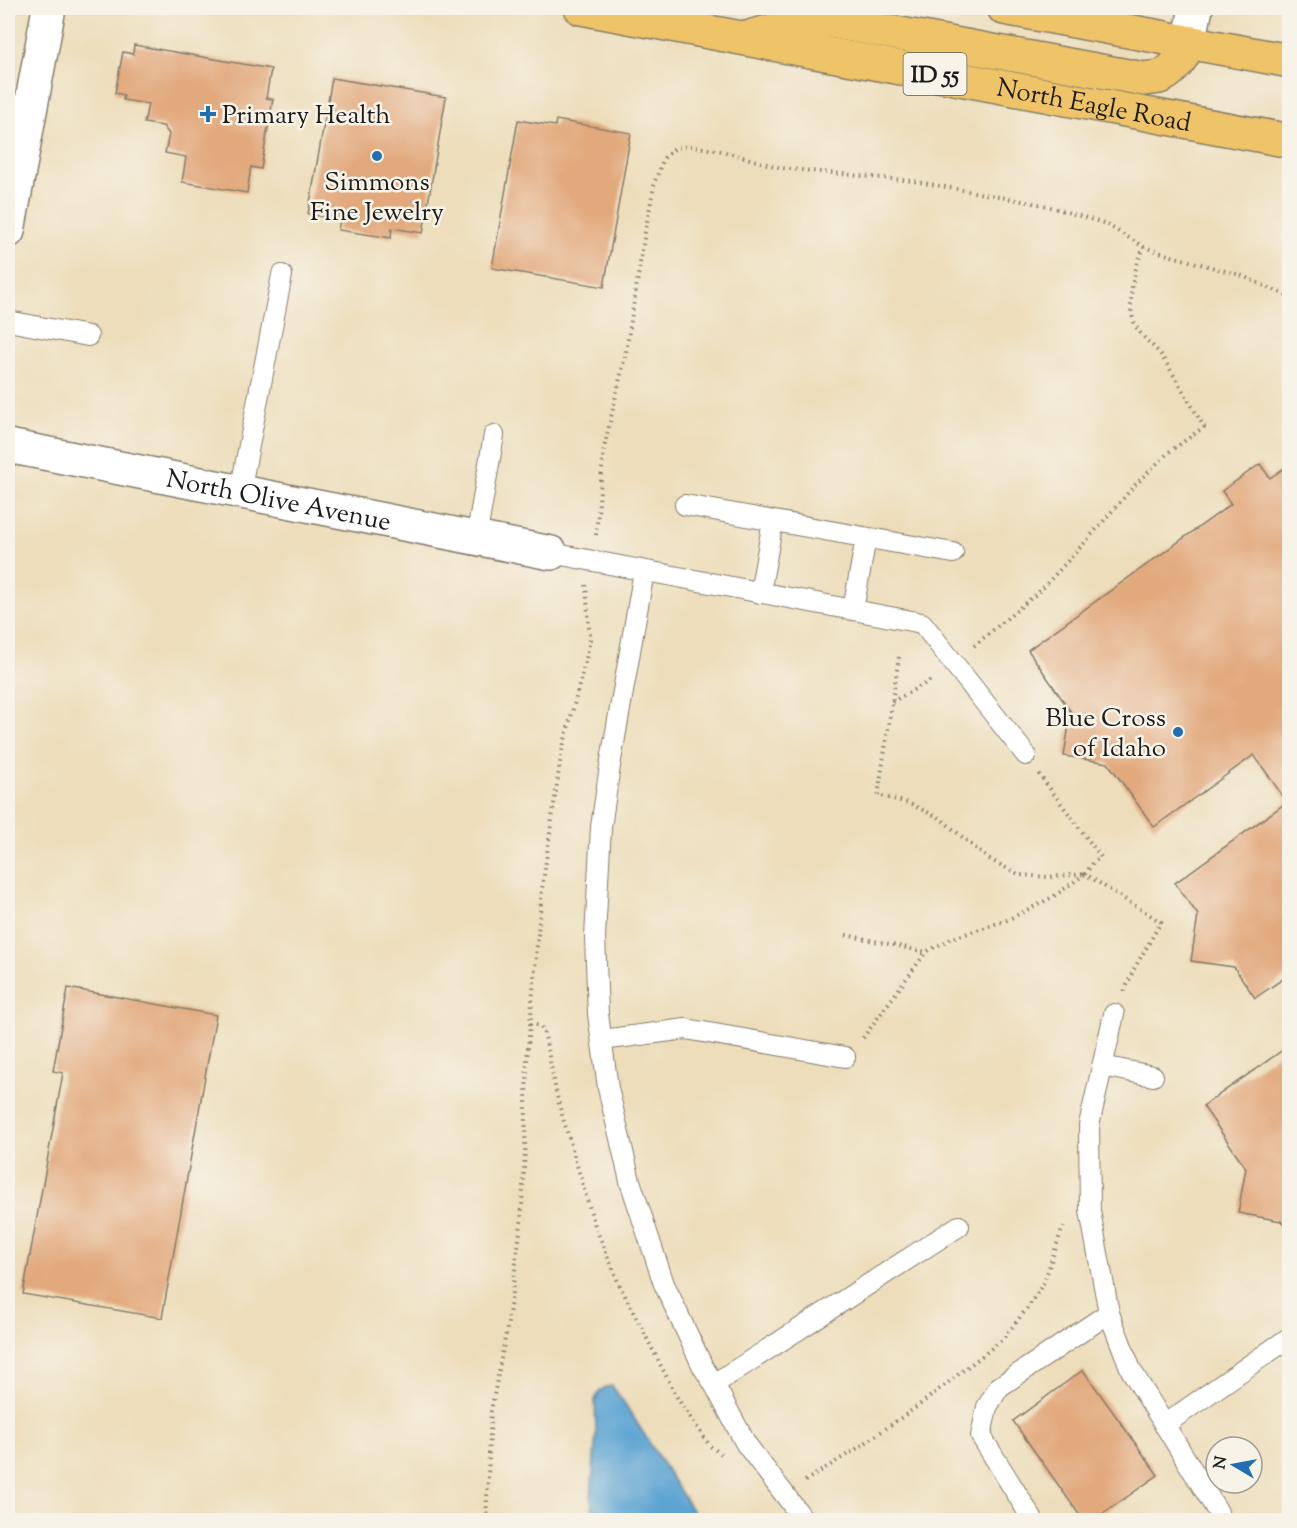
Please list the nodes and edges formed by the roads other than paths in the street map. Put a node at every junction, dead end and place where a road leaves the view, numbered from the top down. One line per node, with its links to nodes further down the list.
1 (49, 8): 9 (street)
2 (580, 8): 5 (highway, North Eagle Road / ID 55)
3 (1004, 8): 6 (highway)
4 (1196, 8): 6 (street)
5 (746, 38): 6 (highway); 8 (highway, North Eagle Road / ID 55)
6 (1189, 43): 7 (highway)
7 (1290, 61)
8 (1290, 141)
9 (8, 231)
10 (282, 276): 15 (lane)
11 (8, 321): 12 (lane)
12 (88, 336)
13 (495, 435): 19 (lane)
14 (8, 446): 15 (street, North Olive Avenue)
15 (240, 492): 19 (street, North Olive Avenue)
16 (685, 505): 17 (lane)
17 (773, 521): 18 (lane); 23 (lane)
18 (866, 538): 21 (lane); 24 (lane)
19 (476, 539): 20 (street, North Olive Avenue)
20 (551, 553): 22 (lane)
21 (953, 553)
22 (644, 571): 23 (lane); 27 (lane)
23 (760, 593): 24 (lane)
24 (853, 610): 25 (lane)
25 (1026, 755)
26 (1114, 1014): 29 (lane)
27 (602, 1040): 28 (lane); 34 (lane)
28 (845, 1057)
29 (1102, 1066): 30 (lane); 32 (lane)
30 (1153, 1076)
31 (959, 1226): 34 (lane)
32 (1109, 1313): 35 (lane); 38 (lane)
33 (1290, 1337): 35 (lane)
34 (714, 1384): 37 (lane)
35 (1164, 1425): 36 (lane)
36 (1218, 1512)
37 (804, 1521)
38 (1033, 1521)

